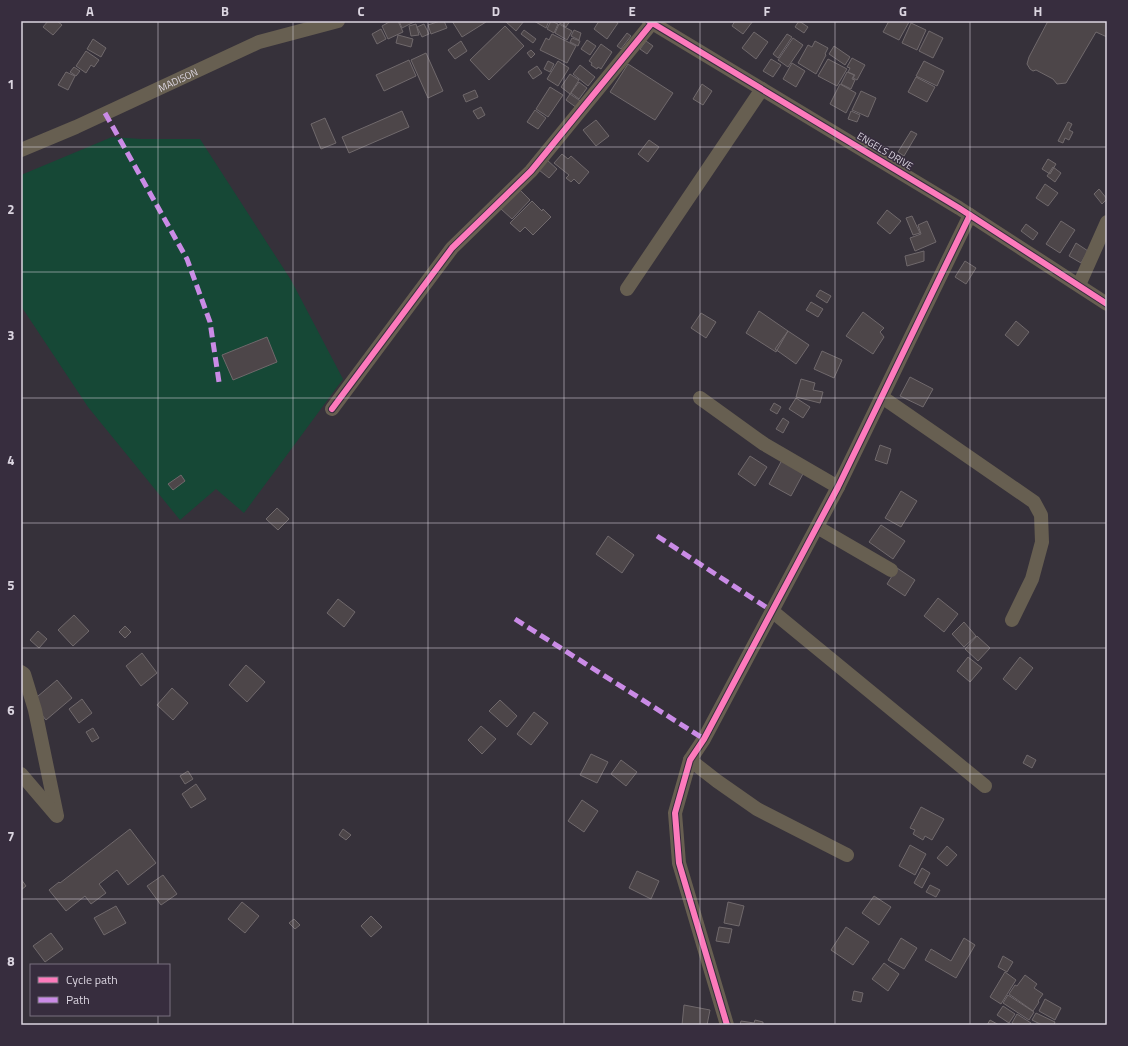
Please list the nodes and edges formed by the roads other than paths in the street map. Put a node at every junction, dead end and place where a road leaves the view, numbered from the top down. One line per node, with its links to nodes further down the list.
1 (338, 21): 4 (street, MADISON)
2 (650, 22): 3 (street, ENGELS DRIVE); 12 (street)
3 (762, 89): 5 (street, ENGELS DRIVE); 8 (street)
4 (21, 150)
5 (970, 215): 7 (street, ENGELS DRIVE); 10 (street)
6 (1107, 222): 7 (street)
7 (1078, 286): 9 (street, ENGELS DRIVE)
8 (627, 289)
9 (1107, 304)
10 (882, 397): 13 (street); 17 (street)
11 (700, 398): 13 (street)
12 (332, 409)
13 (838, 487): 14 (street)
14 (817, 526): 15 (street); 16 (street)
15 (891, 570)
16 (772, 611): 19 (street); 21 (street)
17 (1012, 620)
18 (21, 672): 20 (street)
19 (690, 760): 22 (street); 23 (street)
20 (21, 774)
21 (985, 786)
22 (847, 855)
23 (727, 1025)

